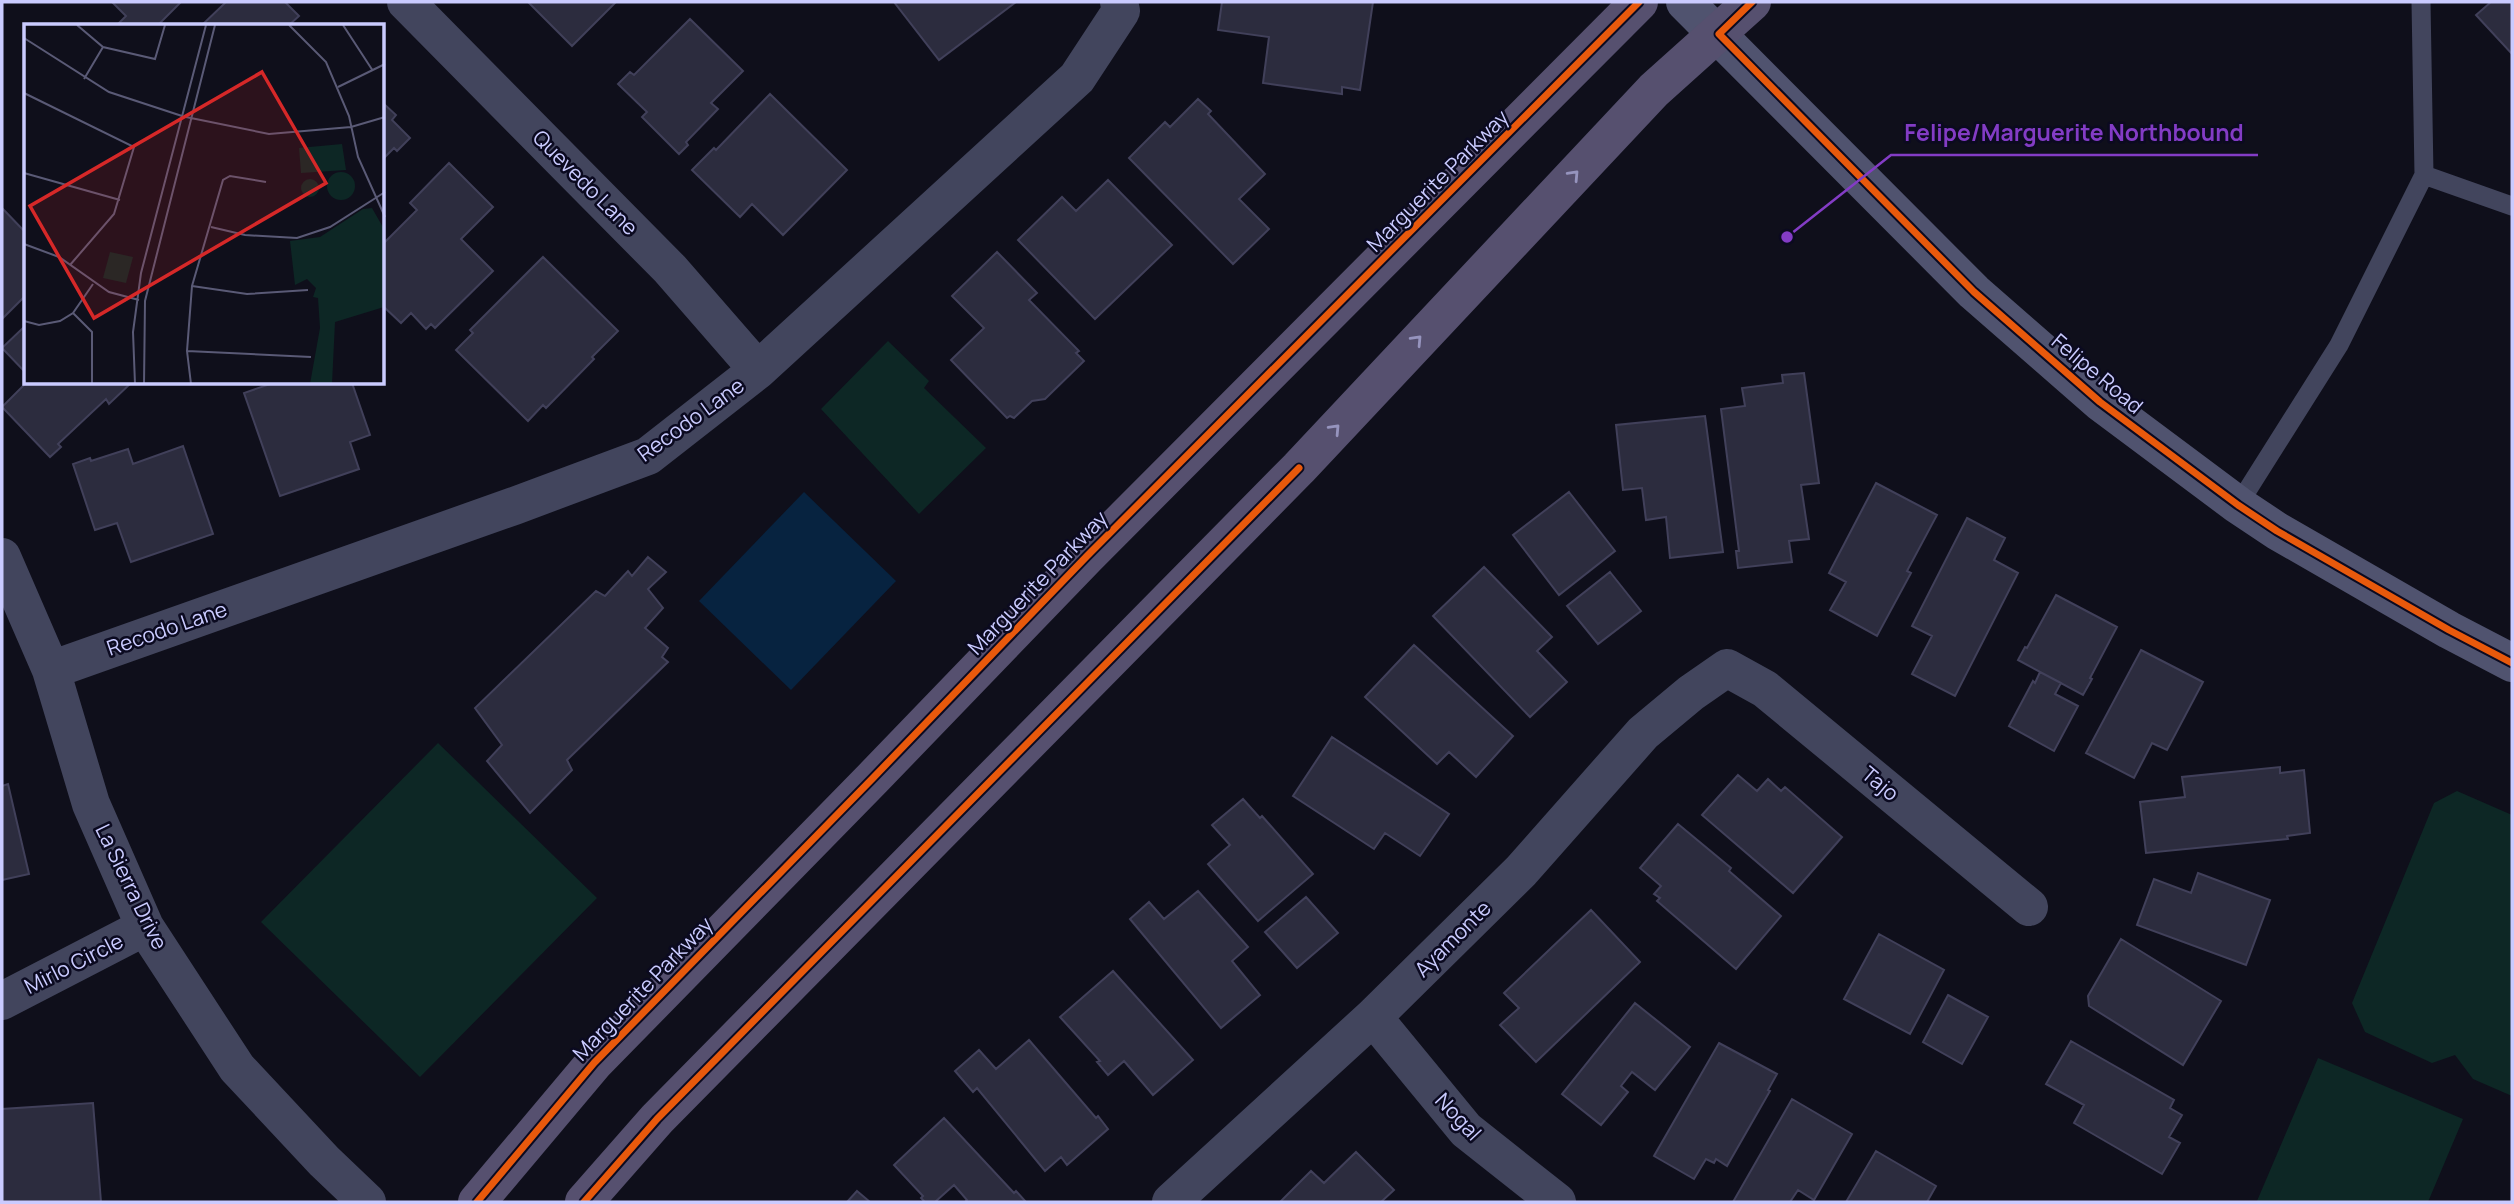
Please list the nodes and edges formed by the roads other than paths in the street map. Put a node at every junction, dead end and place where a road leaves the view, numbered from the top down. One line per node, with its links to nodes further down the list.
1 (406, 2): 10 (street, Quevedo Lane)
2 (1119, 2): 10 (street, Recodo Lane)
3 (1639, 2): 21 (main road, Marguerite Parkway)
4 (1685, 2): 7 (main road, Felipe Road)
5 (1752, 2): 7 (main road)
6 (2421, 2): 8 (lane)
7 (1719, 34): 11 (main road, Felipe Road); 22 (main road, one-way to 7)
8 (2424, 175): 9 (lane); 11 (lane)
9 (2512, 206)
10 (758, 370): 15 (street, Recodo Lane)
11 (2238, 505): 13 (main road, Felipe Road)
12 (2, 557): 15 (street, La Sierra Drive)
13 (2512, 663)
14 (1727, 668): 16 (street, Tajo); 19 (street, Ayamonte)
15 (51, 670): 17 (street, La Sierra Drive)
16 (2029, 906)
17 (145, 927): 18 (street, Mirlo Circle); 20 (street, La Sierra Drive)
18 (2, 1001)
19 (1373, 1017): 23 (street, Ayamonte); 24 (street, Nogal)
20 (367, 1202)
21 (477, 1202)
22 (584, 1202)
23 (1171, 1202)
24 (1557, 1202)

